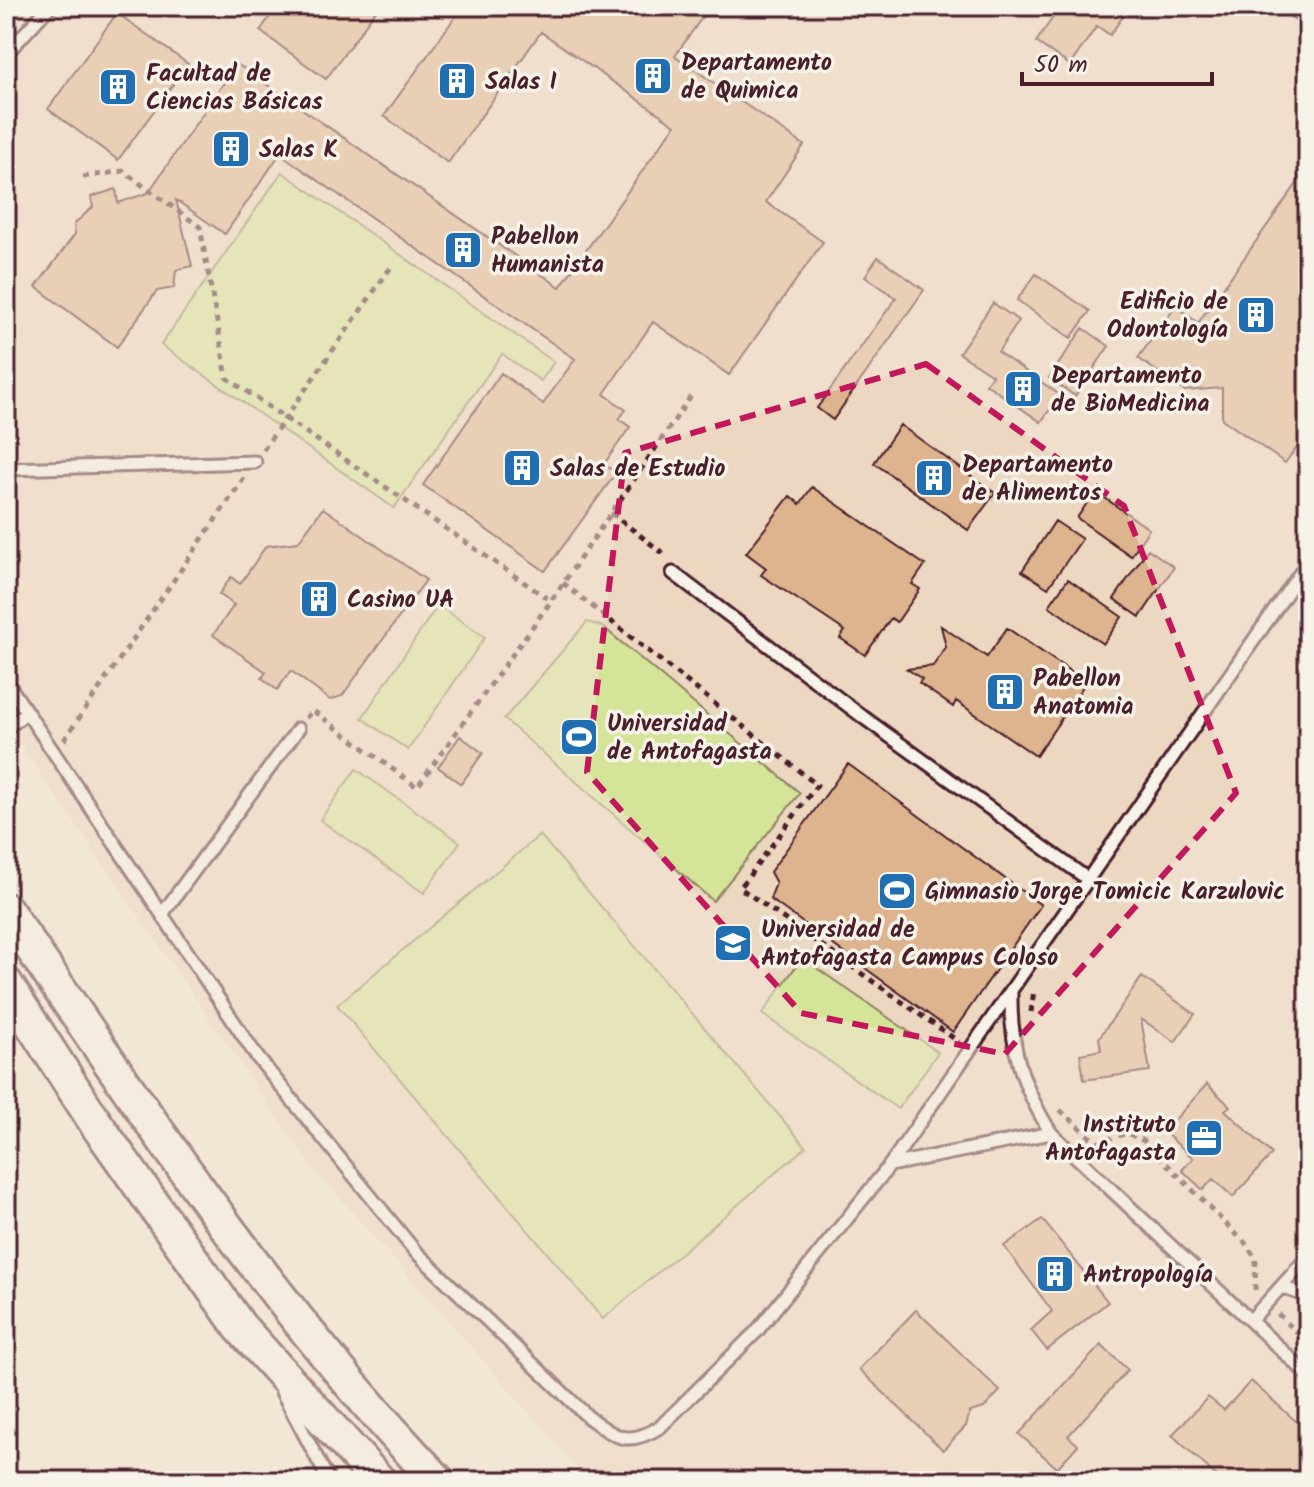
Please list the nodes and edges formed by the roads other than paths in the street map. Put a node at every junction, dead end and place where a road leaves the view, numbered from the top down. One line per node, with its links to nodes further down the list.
1 (50, 6): 4 (lane)
2 (1288, 6): 3 (lane)
3 (1308, 20)
4 (6, 54)
5 (255, 462): 6 (lane)
6 (6, 469)
7 (1308, 562): 13 (lane)
8 (673, 567): 13 (lane)
9 (6, 681): 10 (lane)
10 (27, 712): 11 (lane); 15 (lane)
11 (6, 729)
12 (298, 729): 15 (lane)
13 (1089, 880): 17 (lane)
14 (6, 910): 28 (main road)
15 (163, 913): 19 (lane)
16 (6, 984): 24 (main road)
17 (1011, 990): 18 (lane); 19 (lane)
18 (1051, 1133): 19 (lane); 23 (lane)
19 (890, 1165)
20 (1308, 1257): 21 (lane)
21 (1281, 1287): 22 (lane); 23 (lane)
22 (1308, 1292)
23 (1251, 1320): 25 (lane)
24 (261, 1353): 26 (lane); 27 (main road)
25 (1308, 1375)
26 (329, 1481)
27 (379, 1481)
28 (438, 1481)

